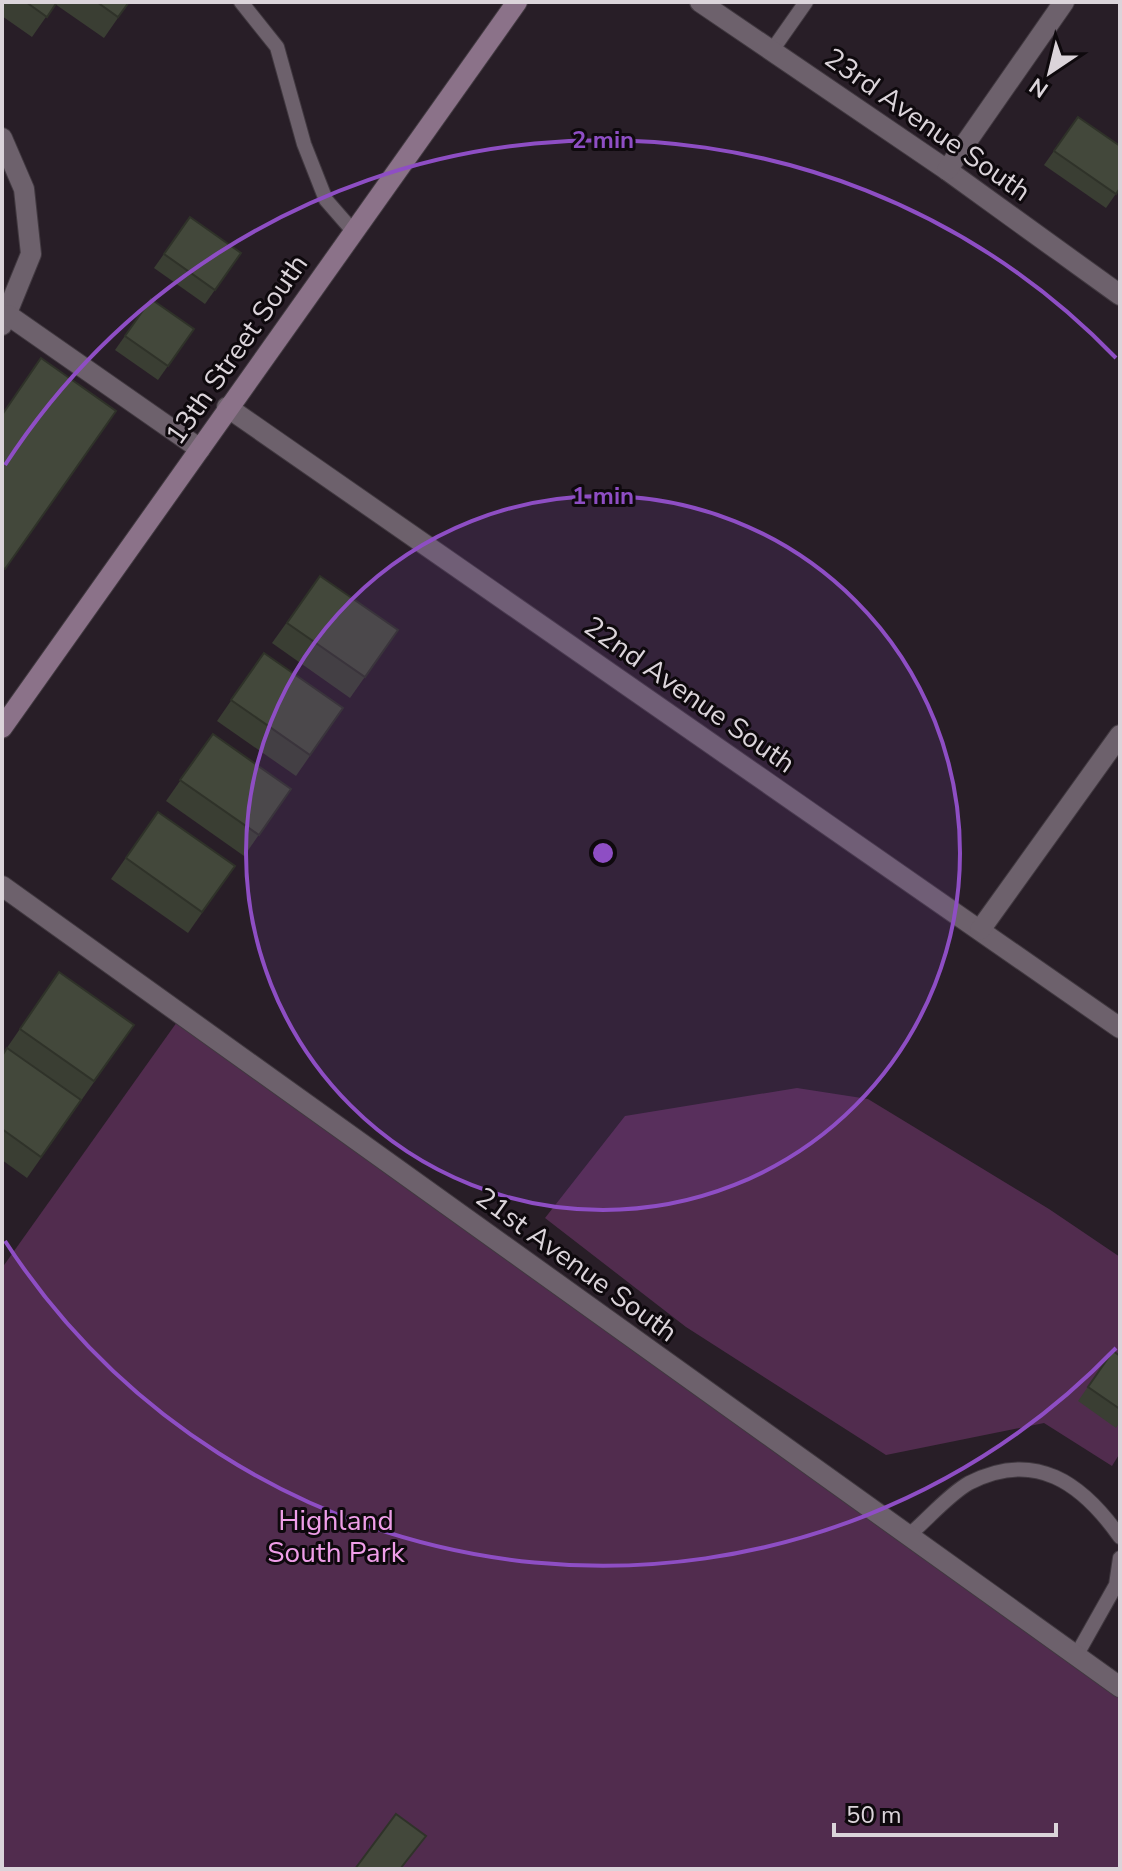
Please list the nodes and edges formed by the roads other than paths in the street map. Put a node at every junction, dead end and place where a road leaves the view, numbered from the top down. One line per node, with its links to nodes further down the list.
1 (241, 2): 9 (lane)
2 (517, 2): 9 (street, 13th Street South)
3 (700, 2): 6 (street, 23rd Avenue South)
4 (806, 2): 6 (lane)
5 (1064, 2): 8 (street)
6 (773, 49): 8 (street, 23rd Avenue South)
7 (2, 138): 11 (street)
8 (947, 170): 10 (street, 23rd Avenue South)
9 (353, 231): 12 (street, 13th Street South)
10 (1120, 295)
11 (5, 320): 13 (street)
12 (227, 407): 13 (street, 13th Street South); 17 (street, 22nd Avenue South)
13 (200, 449): 14 (street, 13th Street South)
14 (2, 728)
15 (1120, 735): 17 (street)
16 (2, 886): 19 (street, 21st Avenue South)
17 (980, 930): 18 (street, 22nd Avenue South)
18 (1120, 1028)
19 (908, 1536): 20 (lane); 22 (street, 21st Avenue South)
20 (1120, 1537)
21 (1120, 1558): 22 (lane)
22 (1076, 1656): 23 (street, 21st Avenue South)
23 (1120, 1687)

